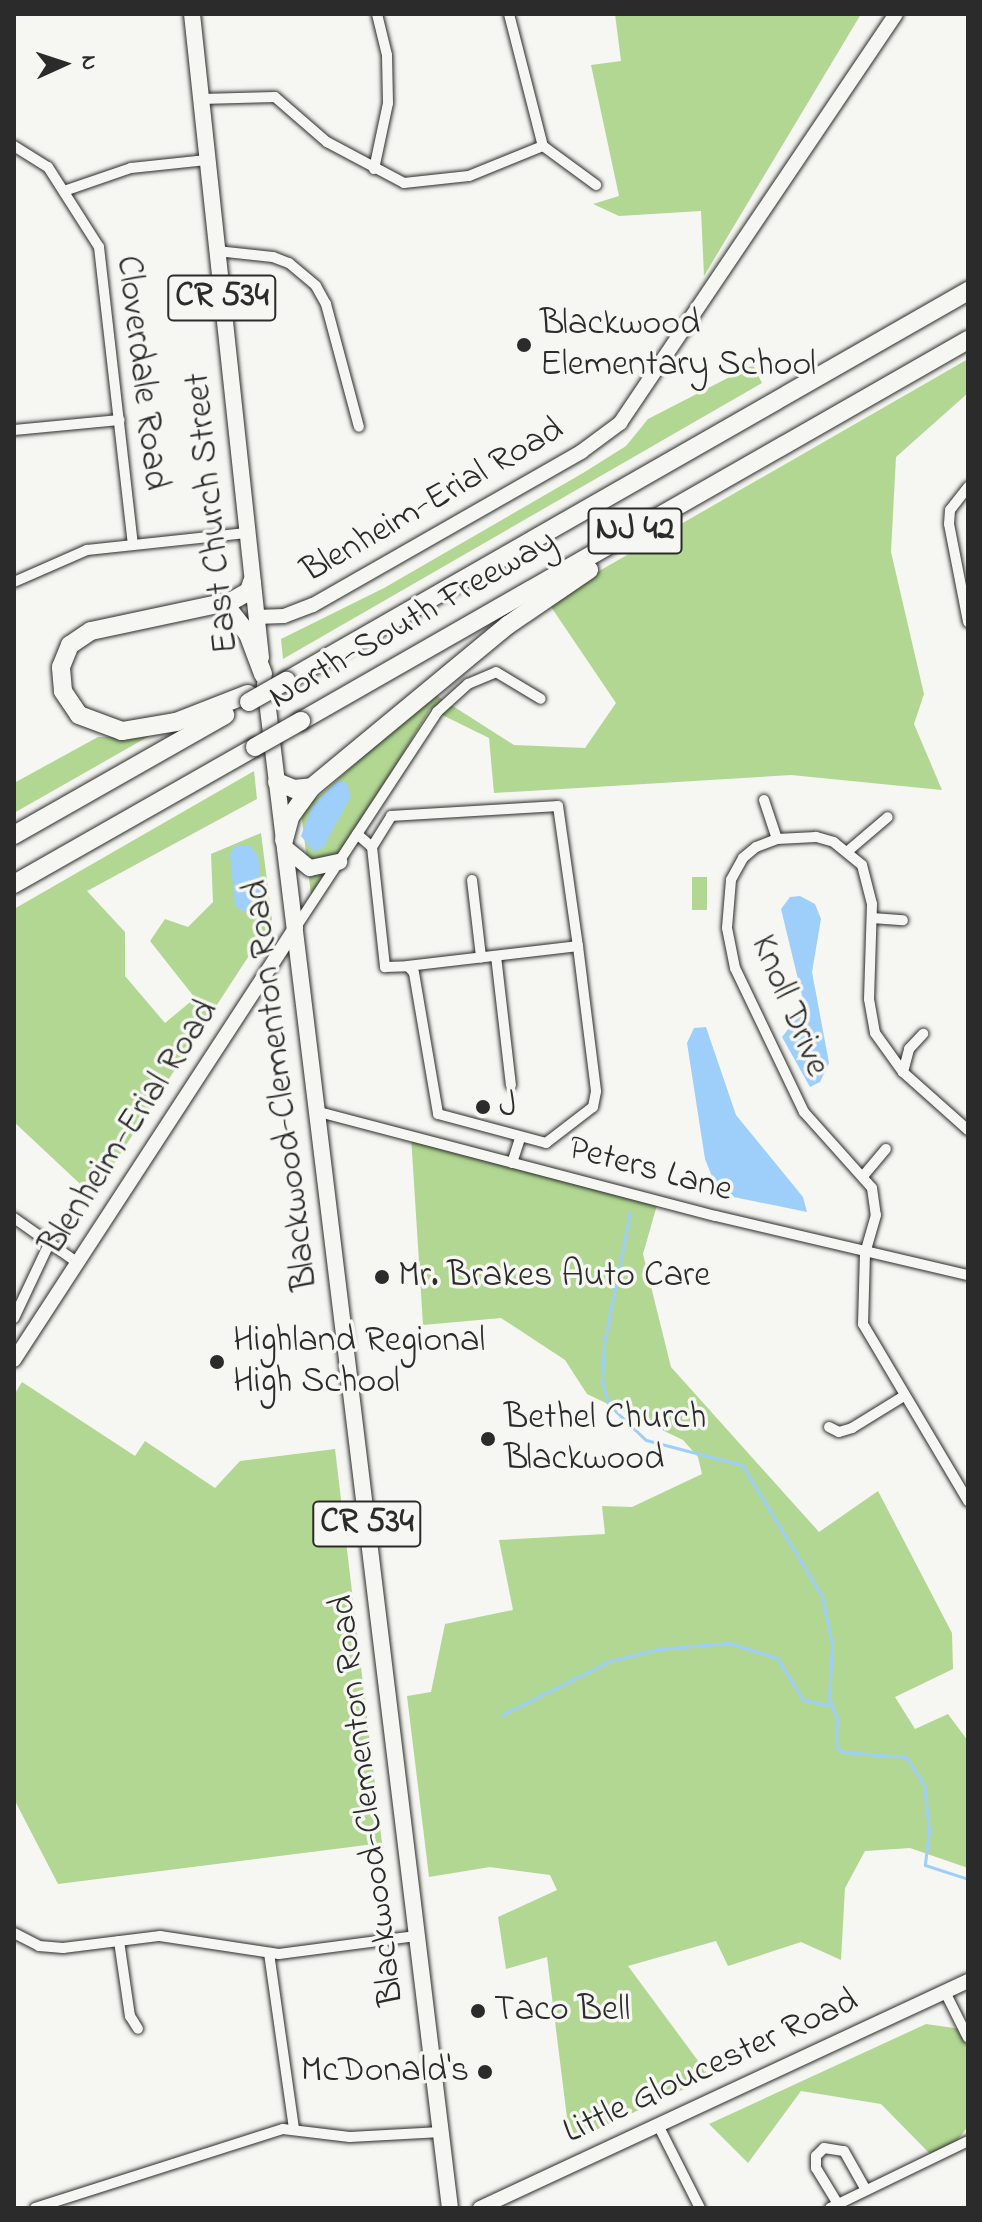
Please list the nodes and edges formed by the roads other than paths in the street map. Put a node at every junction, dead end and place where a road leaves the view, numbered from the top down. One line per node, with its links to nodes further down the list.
1 (192, 14): 5 (main road, East Church Street / CR 534)
2 (377, 14): 9 (street)
3 (509, 14): 7 (street)
4 (896, 14): 26 (main road, Blenheim-Erial Road)
5 (201, 99): 8 (main road, East Church Street / CR 534); 9 (street)
6 (14, 146): 11 (street, Cloverdale Road)
7 (543, 146): 9 (street); 10 (street)
8 (207, 160): 11 (street); 12 (main road, East Church Street / CR 534)
9 (374, 169)
10 (596, 185)
11 (67, 190): 15 (street, Cloverdale Road)
12 (217, 251): 16 (street); 20 (main road, East Church Street / CR 534)
13 (968, 291): 29 (highway, North-South Freeway / NJ 42, bridge)
14 (968, 340): 18 (highway, North-South Freeway / NJ 42)
15 (120, 420): 17 (street); 21 (street, Cloverdale Road)
16 (359, 427)
17 (14, 430)
18 (744, 468): 33 (highway); 46 (highway, North-South Freeway / NJ 42, bridge)
19 (968, 487): 27 (street)
20 (246, 533): 21 (street); 23 (main road, East Church Street / CR 534)
21 (133, 544): 22 (street)
22 (14, 582)
23 (252, 582): 24 (highway); 26 (main road, East Church Street / CR 534)
24 (209, 607): 25 (highway); 29 (highway)
25 (230, 611): 26 (highway); 28 (highway)
26 (256, 617): 28 (main road, East Church Street / CR 534)
27 (968, 622)
28 (263, 674): 31 (main road, East Church Street / CR 534)
29 (248, 698): 39 (highway, North-South Freeway / NJ 42)
30 (541, 699): 35 (street, Blenheim-Erial Road)
31 (269, 717): 32 (main road, Blackwood-Clementon Road / CR 534)
32 (277, 782): 33 (highway); 41 (main road, Blackwood-Clementon Road / CR 534)
33 (312, 787): 41 (highway)
34 (764, 800): 40 (street)
35 (375, 806): 36 (street); 38 (street, Blenheim-Erial Road)
36 (391, 816): 42 (street); 50 (street)
37 (888, 817): 43 (street)
38 (357, 834): 42 (street); 44 (street, Blenheim-Erial Road)
39 (14, 835)
40 (777, 839): 43 (street, Knoll Drive); 62 (street, Knoll Drive)
41 (284, 844): 44 (main road); 49 (main road, Blackwood-Clementon Road / CR 534)
42 (372, 847): 53 (street)
43 (848, 851): 47 (street, Knoll Drive)
44 (339, 862): 49 (street, Blenheim-Erial Road)
45 (472, 880): 52 (street)
46 (14, 884)
47 (872, 918): 48 (street); 55 (street, Knoll Drive)
48 (903, 920)
49 (296, 927): 57 (main road, Blackwood-Clementon Road / CR 534); 66 (main road, Blenheim-Erial Road)
50 (578, 946): 51 (street); 59 (street)
51 (496, 956): 52 (street); 56 (street)
52 (481, 957): 53 (street)
53 (408, 966): 59 (street)
54 (923, 1034): 55 (street)
55 (903, 1072): 58 (street, Knoll Drive)
56 (511, 1085)
57 (319, 1112): 61 (street, Peters Lane); 74 (main road, Blackwood-Clementon Road / CR 534)
58 (968, 1130)
59 (520, 1139): 61 (street)
60 (886, 1149): 62 (street)
61 (512, 1163): 65 (street, Peters Lane)
62 (864, 1175): 65 (street, Knoll Drive)
63 (14, 1218): 64 (street)
64 (49, 1244): 66 (street); 68 (street)
65 (865, 1253): 67 (street, Peters Lane); 70 (street, Knoll Drive)
66 (78, 1263): 69 (main road, Blenheim-Erial Road)
67 (968, 1275)
68 (14, 1318)
69 (14, 1360)
70 (904, 1396): 71 (street); 72 (street, Knoll Drive)
71 (829, 1427)
72 (968, 1501)
73 (14, 1933): 75 (street)
74 (416, 1936): 76 (street); 83 (main road, Blackwood-Clementon Road / CR 534)
75 (119, 1941): 76 (street); 79 (street)
76 (269, 1953): 82 (street)
77 (968, 1981): 78 (main road, Little Gloucester Road)
78 (945, 1992): 80 (street); 81 (main road, Little Gloucester Road)
79 (138, 2029)
80 (968, 2038)
81 (658, 2125): 89 (main road, Little Gloucester Road); 90 (street)
82 (294, 2128): 83 (street); 87 (street)
83 (441, 2132): 88 (main road, Blackwood-Clementon Road / CR 534)
84 (968, 2141): 85 (street)
85 (866, 2190): 86 (street); 86 (street)
86 (834, 2206)
87 (35, 2208)
88 (450, 2208)
89 (480, 2208)
90 (700, 2208)

